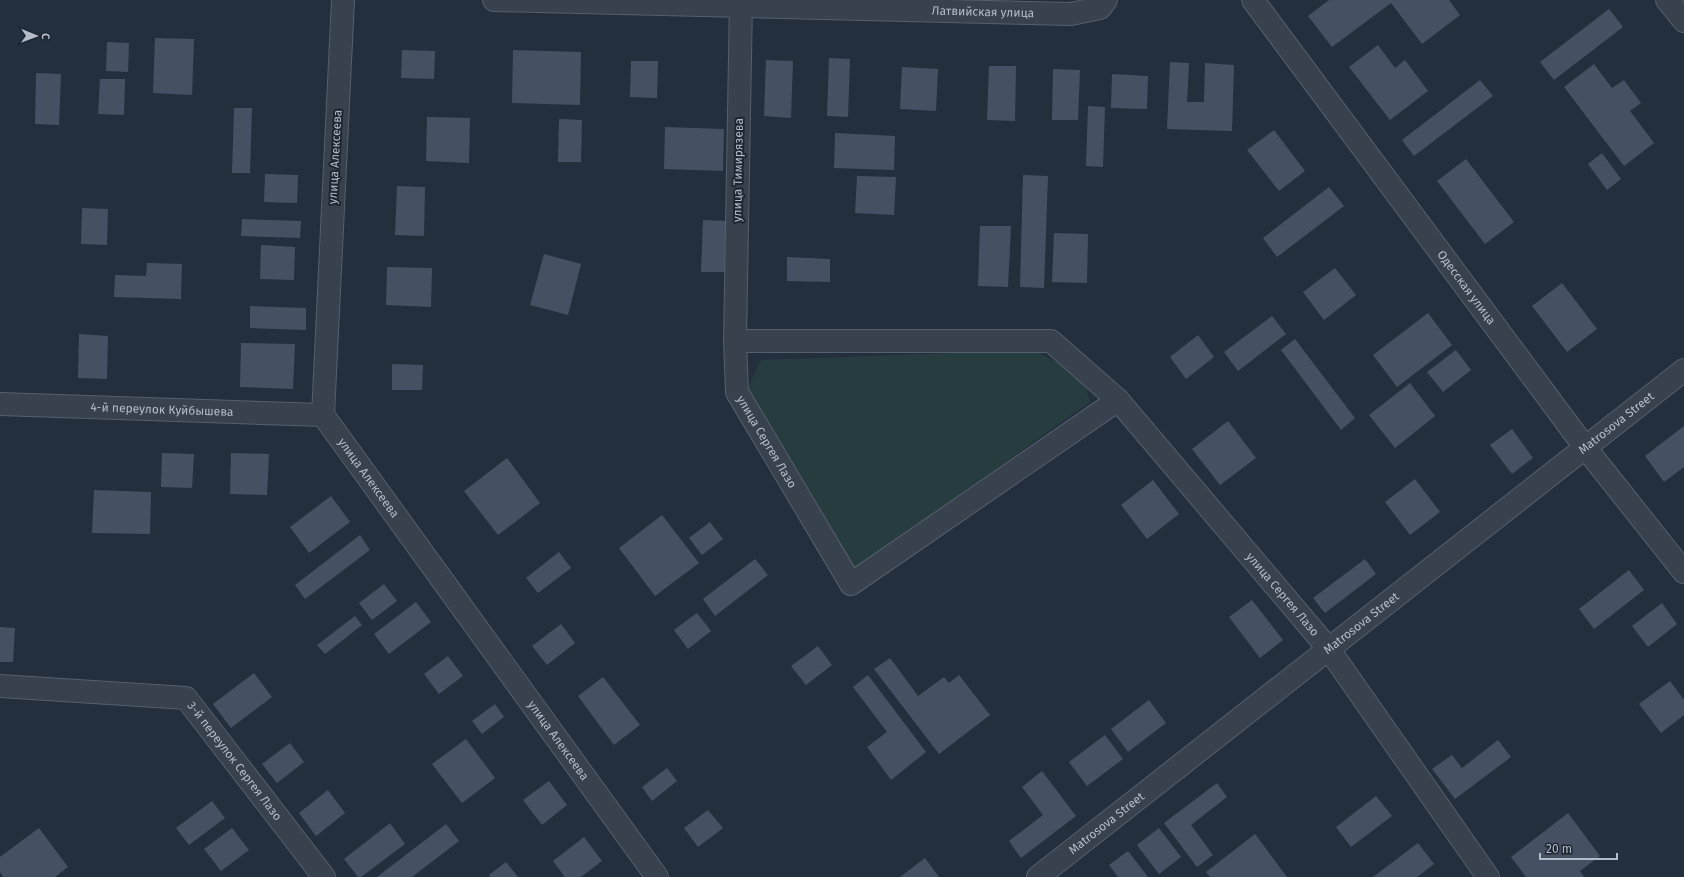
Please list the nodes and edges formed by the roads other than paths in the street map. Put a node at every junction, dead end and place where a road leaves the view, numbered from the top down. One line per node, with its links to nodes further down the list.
1 (343, 0): 12 (street, улица Алексеева)
2 (494, 0): 6 (street, Латвийская улица)
3 (1106, 0): 6 (street, Латвийская улица)
4 (1253, 0): 13 (street, Одесская улица)
5 (1667, 0): 7 (street)
6 (741, 3): 8 (street, улица Тимирязева)
7 (1684, 21)
8 (735, 341): 10 (street, улица Сергея Лазо); 10 (street, улица Сергея Лазо)
9 (1684, 370): 13 (street, Matrosova Street)
10 (1118, 400): 15 (street, улица Сергея Лазо)
11 (0, 404): 12 (street, 4-й переулок Куйбышева)
12 (323, 415): 18 (street, улица Алексеева)
13 (1584, 446): 14 (street, Одесская улица); 15 (street, Matrosova Street)
14 (1684, 572)
15 (1328, 648): 19 (street, Matrosova Street); 20 (street, улица Сергея Лазо)
16 (0, 686): 17 (street, 3-й переулок Сергея Лазо)
17 (324, 877)
18 (657, 877)
19 (1038, 877)
20 (1488, 877)

